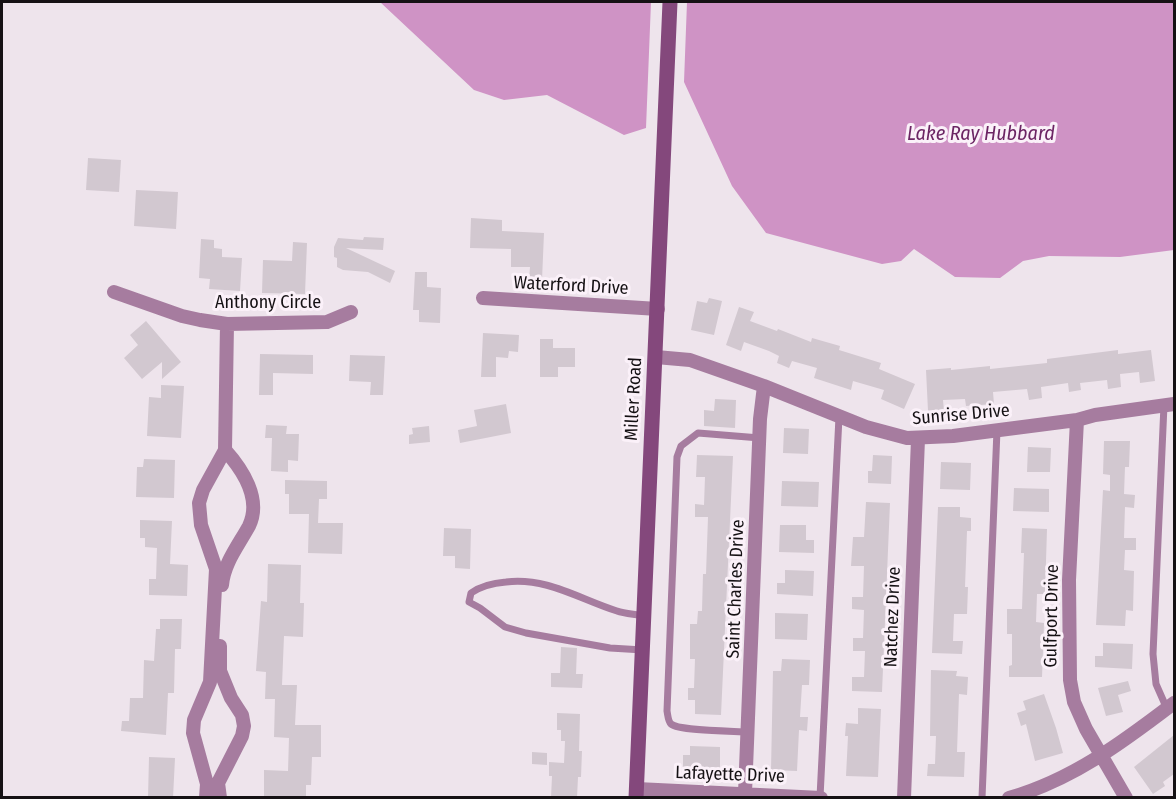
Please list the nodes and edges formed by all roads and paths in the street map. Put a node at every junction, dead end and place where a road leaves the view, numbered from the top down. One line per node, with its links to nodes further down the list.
1 (670, 2): 4 (main road, Miller Road)
2 (114, 292): 6 (street, Anthony Circle)
3 (483, 298): 4 (street, Waterford Drive)
4 (657, 309): 7 (main road, Miller Road)
5 (351, 312): 6 (street, Anthony Circle)
6 (227, 324): 15 (street)
7 (656, 357): 8 (street, Sunrise Drive); 16 (main road, Miller Road)
8 (764, 386): 10 (street, Sunrise Drive); 13 (street, Saint Charles Drive)
9 (1169, 405): 11 (street, Sunrise Drive); 19 (lane)
10 (838, 417): 14 (street, Sunrise Drive); 25 (lane)
11 (1077, 420): 12 (street, Sunrise Drive); 21 (street, Gulfport Drive)
12 (997, 430): 14 (street, Sunrise Drive); 29 (lane)
13 (760, 438): 20 (street, Saint Charles Drive); 20 (lane)
14 (918, 439): 28 (street, Natchez Drive)
15 (225, 450): 17 (street); 17 (street)
16 (644, 616): 18 (main road, Miller Road); 18 (lane)
17 (217, 628): 26 (street); 27 (street)
18 (643, 650): 22 (main road, Miller Road)
19 (1171, 706): 21 (street)
20 (748, 732): 23 (street, Saint Charles Drive)
21 (1102, 755): 30 (street); 31 (street, Gulfport Drive)
22 (637, 793): 24 (street, Lafayette Drive)
23 (745, 793): 24 (street, Lafayette Drive); 25 (street, Lafayette Drive)
24 (708, 795)
25 (821, 797)
26 (207, 798)
27 (220, 798)
28 (904, 798)
29 (982, 798)
30 (1009, 798)
31 (1126, 798)

